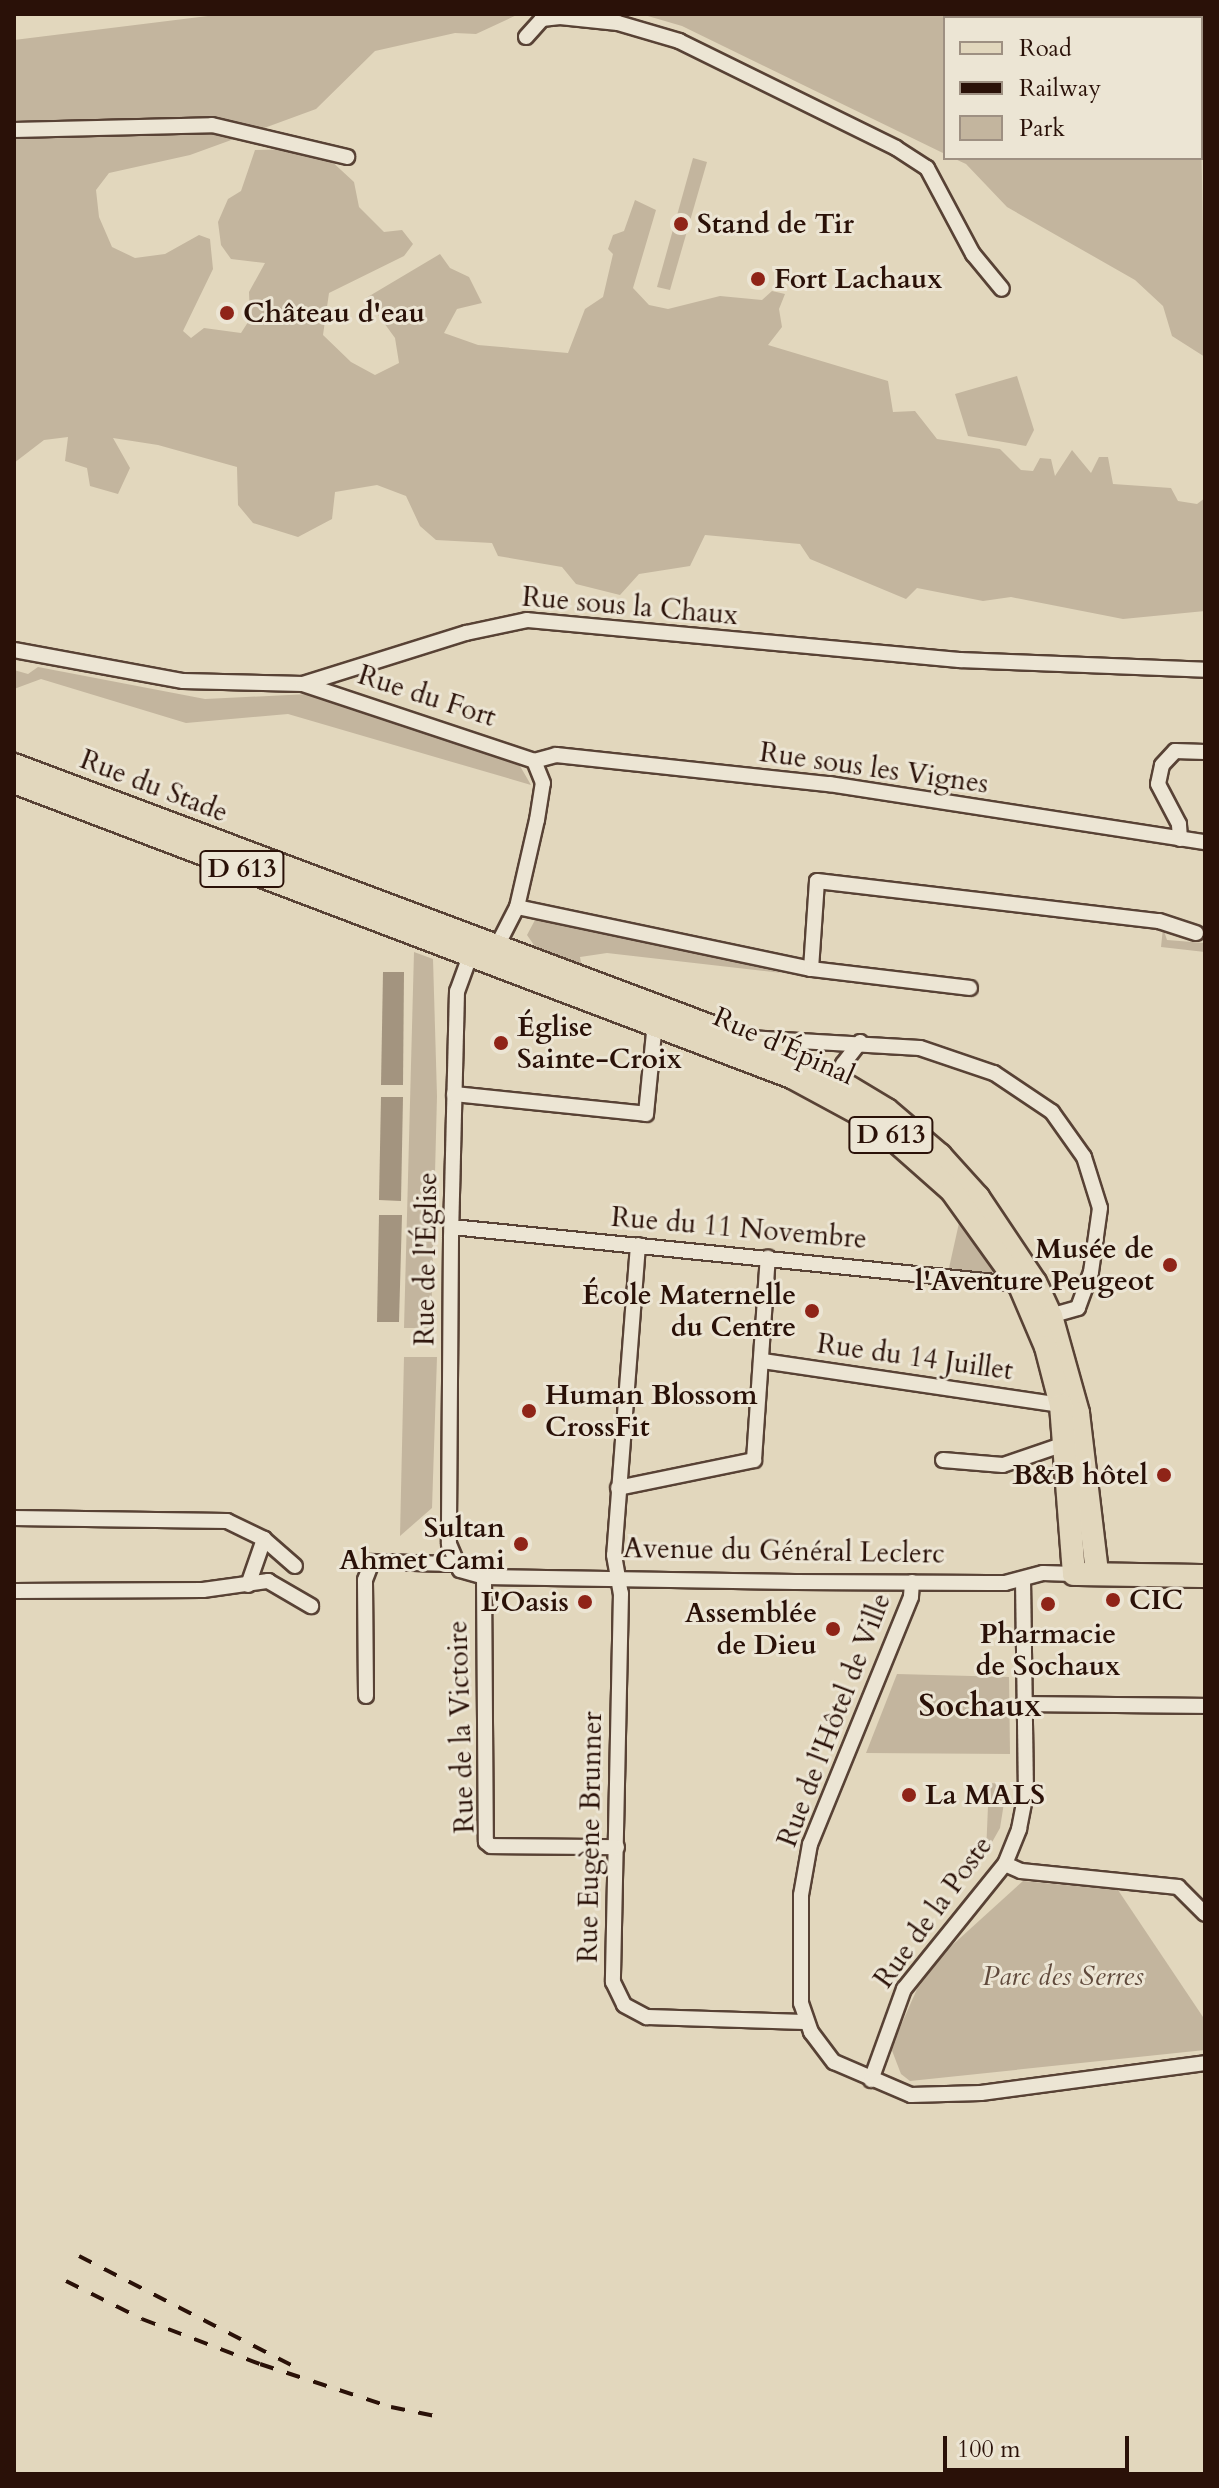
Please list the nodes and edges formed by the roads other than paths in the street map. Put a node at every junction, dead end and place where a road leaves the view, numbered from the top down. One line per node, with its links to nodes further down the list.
1 (526, 37): 4 (street)
2 (14, 130): 3 (street)
3 (347, 157)
4 (1002, 289)
5 (14, 650): 7 (street, Rue sous la Chaux)
6 (1205, 670): 7 (street, Rue sous la Chaux)
7 (303, 684): 9 (street, Rue du Fort)
8 (1205, 752): 12 (street)
9 (534, 761): 12 (street, Rue sous les Vignes); 14 (street)
10 (14, 765): 15 (main road, Rue du Stade / D 613)
11 (14, 782): 18 (main road, Rue du Stade / D 613)
12 (1180, 839): 13 (street, Rue sous les Vignes)
13 (1205, 842)
14 (517, 907): 17 (street); 19 (street)
15 (457, 933): 17 (main road, Rue du Stade / D 613); 18 (street)
16 (1196, 933): 19 (street)
17 (498, 949): 18 (street); 22 (main road, Rue d'Épinal / D 613)
18 (470, 956): 21 (main road, Rue d'Épinal / D 613); 25 (street, Rue de l'Église)
19 (811, 969): 20 (street)
20 (970, 988)
21 (655, 1023): 25 (street); 29 (main road, Rue d'Épinal / D 613)
22 (744, 1039): 23 (street); 24 (main road, Rue d'Épinal / D 613)
23 (860, 1042): 24 (street); 30 (street)
24 (843, 1083): 29 (main road, Rue d'Épinal / D 613)
25 (454, 1094): 26 (street, Rue de l'Église)
26 (452, 1227): 27 (street, Rue du 11 Novembre); 38 (street, Rue de l'Église)
27 (638, 1245): 28 (street, Rue du 11 Novembre); 35 (street, Rue Eugène Brunner)
28 (768, 1257): 29 (street, Rue du 11 Novembre); 31 (street)
29 (1028, 1284): 30 (main road, Rue d'Épinal / D 613)
30 (1043, 1318): 32 (main road, Rue d'Épinal / D 613); 33 (main road, Rue d'Épinal / D 613)
31 (763, 1361): 32 (street, Rue du 14 Juillet); 35 (street)
32 (1061, 1405): 33 (main road, Rue d'Épinal / D 613)
33 (1074, 1441): 34 (street); 40 (main road, Rue d'Épinal / D 613); 41 (main road, Rue d'Épinal / D 613)
34 (943, 1460)
35 (618, 1488): 44 (street, Rue Eugène Brunner)
36 (14, 1518): 37 (street)
37 (264, 1539): 39 (street); 47 (street)
38 (455, 1564): 43 (street, Avenue du Général Leclerc); 50 (street, Avenue du Général Leclerc)
39 (295, 1566)
40 (1097, 1573): 41 (main road, Avenue du Général Leclerc); 42 (main road, Avenue du Général Leclerc)
41 (1074, 1574): 45 (street, Avenue du Général Leclerc)
42 (1203, 1575)
43 (484, 1577): 44 (street, Avenue du Général Leclerc); 53 (street, Rue de la Victoire)
44 (617, 1578): 46 (street, Avenue du Général Leclerc); 53 (street, Rue Eugène Brunner)
45 (1023, 1580): 46 (street, Avenue du Général Leclerc); 51 (street, Rue de la Poste)
46 (912, 1582): 56 (street, Rue de l'Hôtel de Ville)
47 (248, 1585): 48 (street); 49 (street)
48 (14, 1591)
49 (311, 1606)
50 (366, 1696)
51 (1027, 1704): 52 (street); 54 (street, Rue de la Poste)
52 (1205, 1706)
53 (617, 1847): 56 (street, Rue Eugène Brunner)
54 (1005, 1864): 55 (street); 58 (street, Rue de la Poste)
55 (1205, 1914)
56 (805, 2022): 58 (street)
57 (1205, 2063): 58 (street)
58 (871, 2080)

